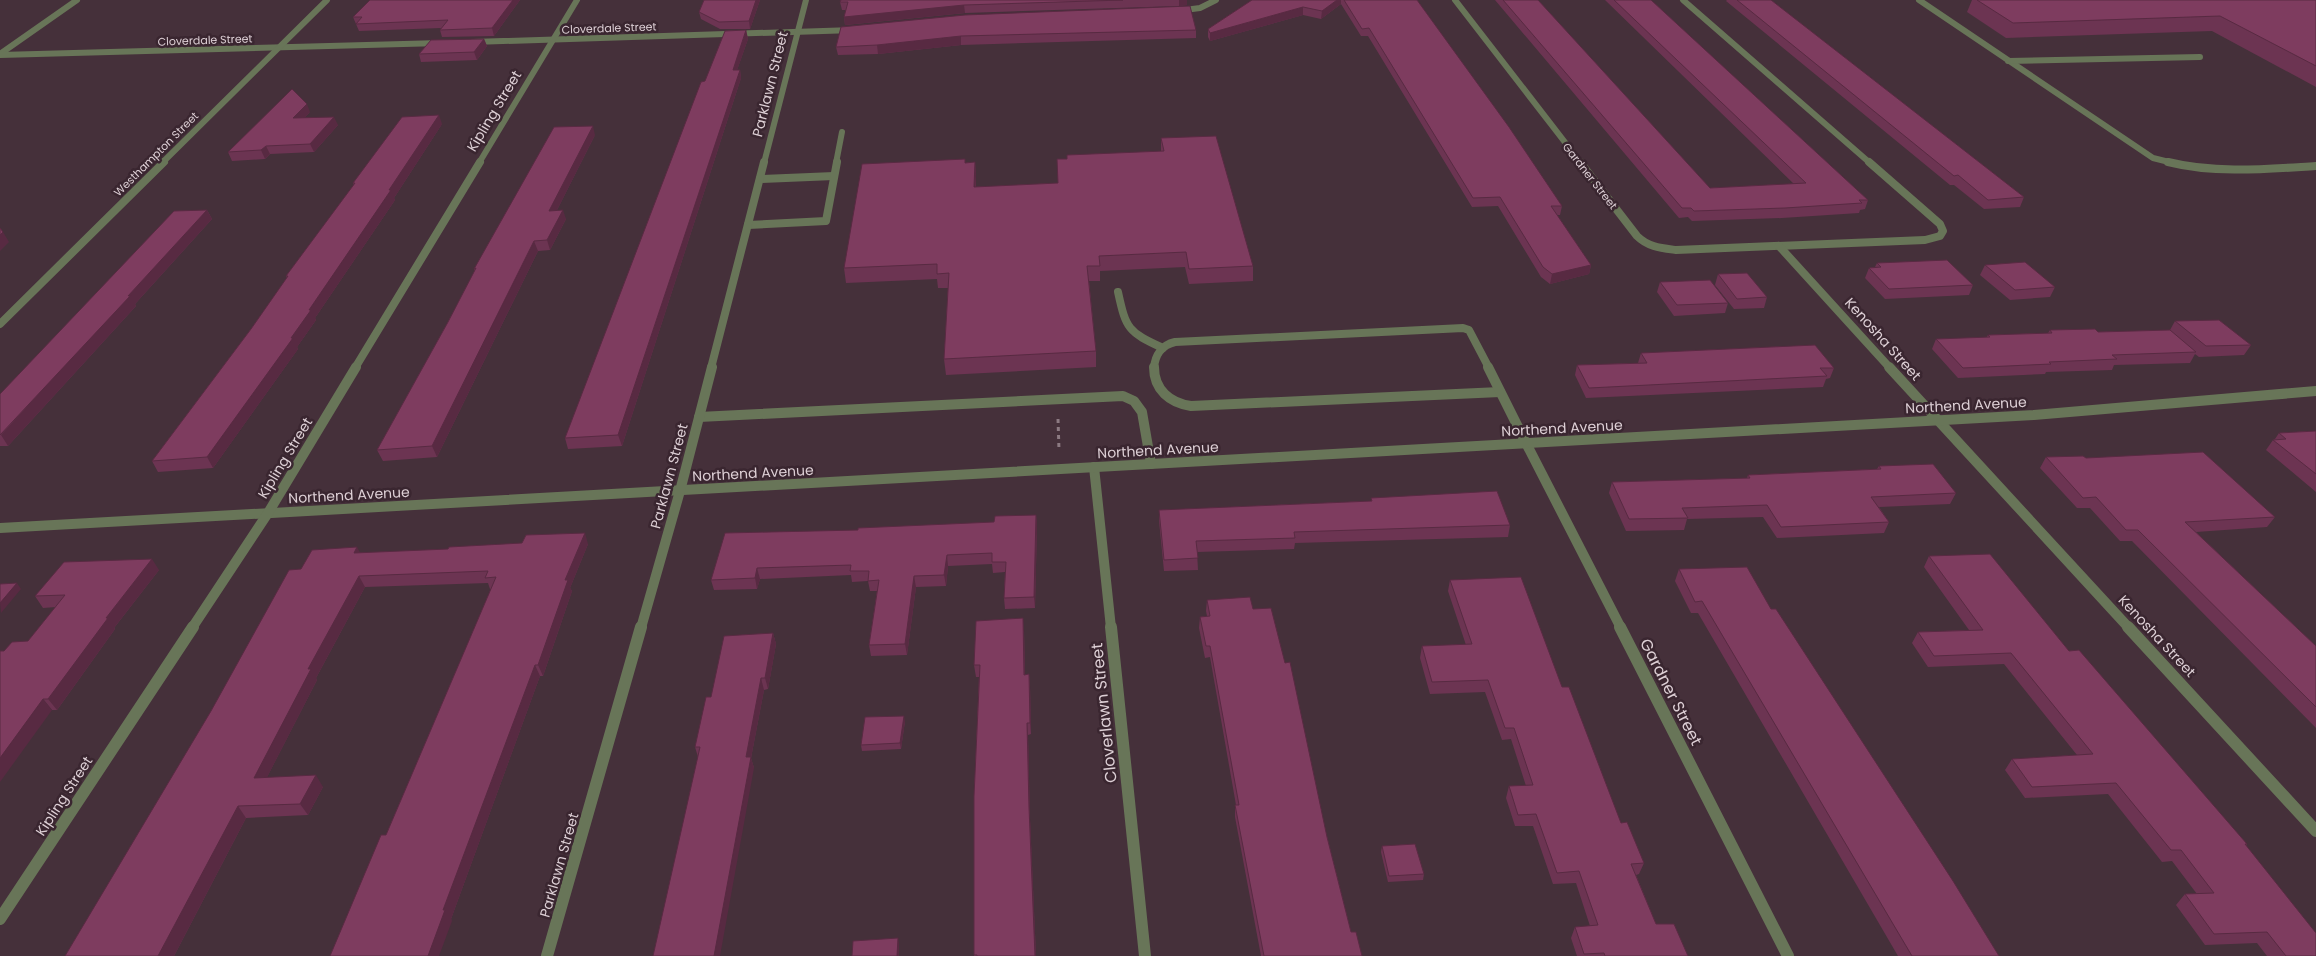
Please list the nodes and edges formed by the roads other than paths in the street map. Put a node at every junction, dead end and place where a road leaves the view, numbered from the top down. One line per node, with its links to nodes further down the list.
1 (77, 0): 16 (street)
2 (327, 0): 15 (street, Westhampton Street)
3 (577, 0): 12 (street, Kipling Street)
4 (806, 0): 11 (street, Parklawn Street)
5 (1216, 0): 9 (street)
6 (1455, 0): 24 (street, Gardner Street)
7 (1683, 0): 24 (street)
8 (1919, 0): 18 (street)
9 (1169, 12)
10 (858, 29): 11 (street, Cloverdale Street)
11 (797, 32): 12 (street, Cloverdale Street); 22 (street, Parklawn Street)
12 (553, 40): 13 (street, Cloverdale Street); 36 (street, Kipling Street)
13 (465, 42)
14 (445, 43): 15 (street, Cloverdale Street)
15 (280, 47): 16 (street, Cloverdale Street); 26 (street, Westhampton Street)
16 (0, 55)
17 (2200, 57): 18 (street)
18 (2008, 61): 20 (street)
19 (842, 132): 21 (street)
20 (2316, 166)
21 (834, 176): 22 (street); 23 (street)
22 (760, 179): 23 (street, Parklawn Street)
23 (748, 225): 30 (street, Parklawn Street)
24 (1779, 246): 31 (street, Kenosha Street)
25 (1118, 292): 27 (street)
26 (0, 324)
27 (1163, 348): 29 (street, Gardner Street); 29 (street)
28 (2316, 391): 31 (street, Northend Avenue)
29 (1500, 392): 32 (street, Gardner Street)
30 (699, 416): 33 (street); 35 (street, Parklawn Street)
31 (1937, 420): 32 (street, Northend Avenue); 38 (street, Kenosha Street)
32 (1526, 443): 33 (street, Northend Avenue); 42 (street, Gardner Street)
33 (1151, 464): 34 (street, Northend Avenue)
34 (1094, 467): 35 (street, Northend Avenue); 41 (street, Cloverlawn Street)
35 (680, 491): 36 (street, Northend Avenue); 40 (street, Parklawn Street)
36 (268, 513): 37 (street, Northend Avenue); 39 (street, Kipling Street)
37 (0, 528)
38 (2316, 831)
39 (0, 919)
40 (547, 956)
41 (1145, 956)
42 (1788, 956)

